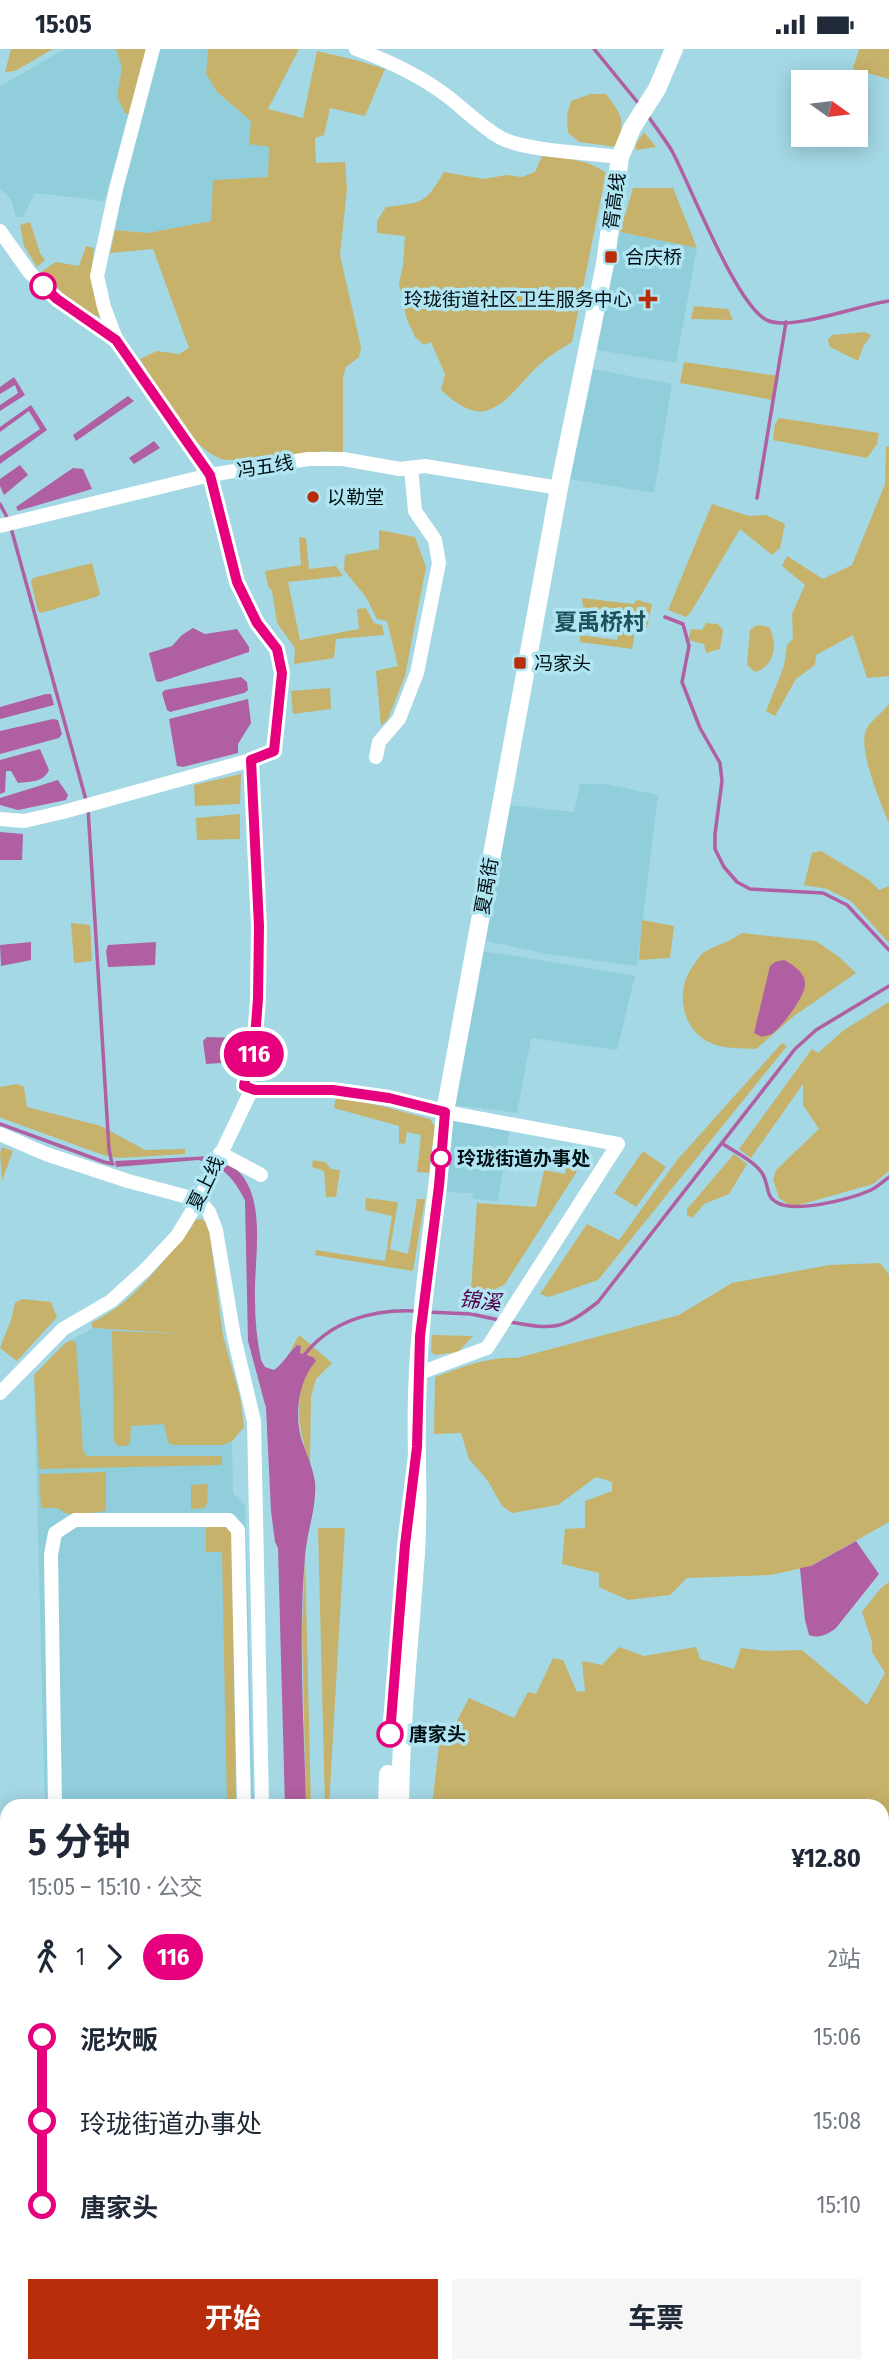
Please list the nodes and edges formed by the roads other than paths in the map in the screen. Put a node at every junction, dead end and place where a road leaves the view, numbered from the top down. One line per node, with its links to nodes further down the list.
1 (153, 49): 6 (street)
2 (356, 49): 4 (street)
3 (674, 49): 4 (main road, 胥高线)
4 (620, 157): 9 (main road, 胥高线)
5 (0, 231): 6 (street, 冯五线)
6 (116, 340): 8 (street, 冯五线)
7 (411, 468): 8 (street, 冯五线); 9 (street, 冯五线); 11 (street)
8 (210, 475): 10 (street); 12 (street)
9 (559, 488): 15 (main road, 夏禹街)
10 (0, 526)
11 (376, 757)
12 (251, 760): 13 (street); 14 (street)
13 (0, 819)
14 (255, 1090): 15 (street); 17 (street, 夏上线)
15 (445, 1112): 20 (main road, 夏禹街); 20 (street)
16 (0, 1134): 19 (street)
17 (220, 1153): 18 (street); 19 (street, 夏上线)
18 (261, 1175)
19 (199, 1200): 21 (street, 夏上线); 25 (street)
20 (417, 1374): 22 (main road)
21 (0, 1394)
22 (417, 1447): 26 (main road); 27 (main road)
23 (55, 1799): 24 (street)
24 (244, 1799)
25 (262, 1799)
26 (387, 1799)
27 (400, 1799)

